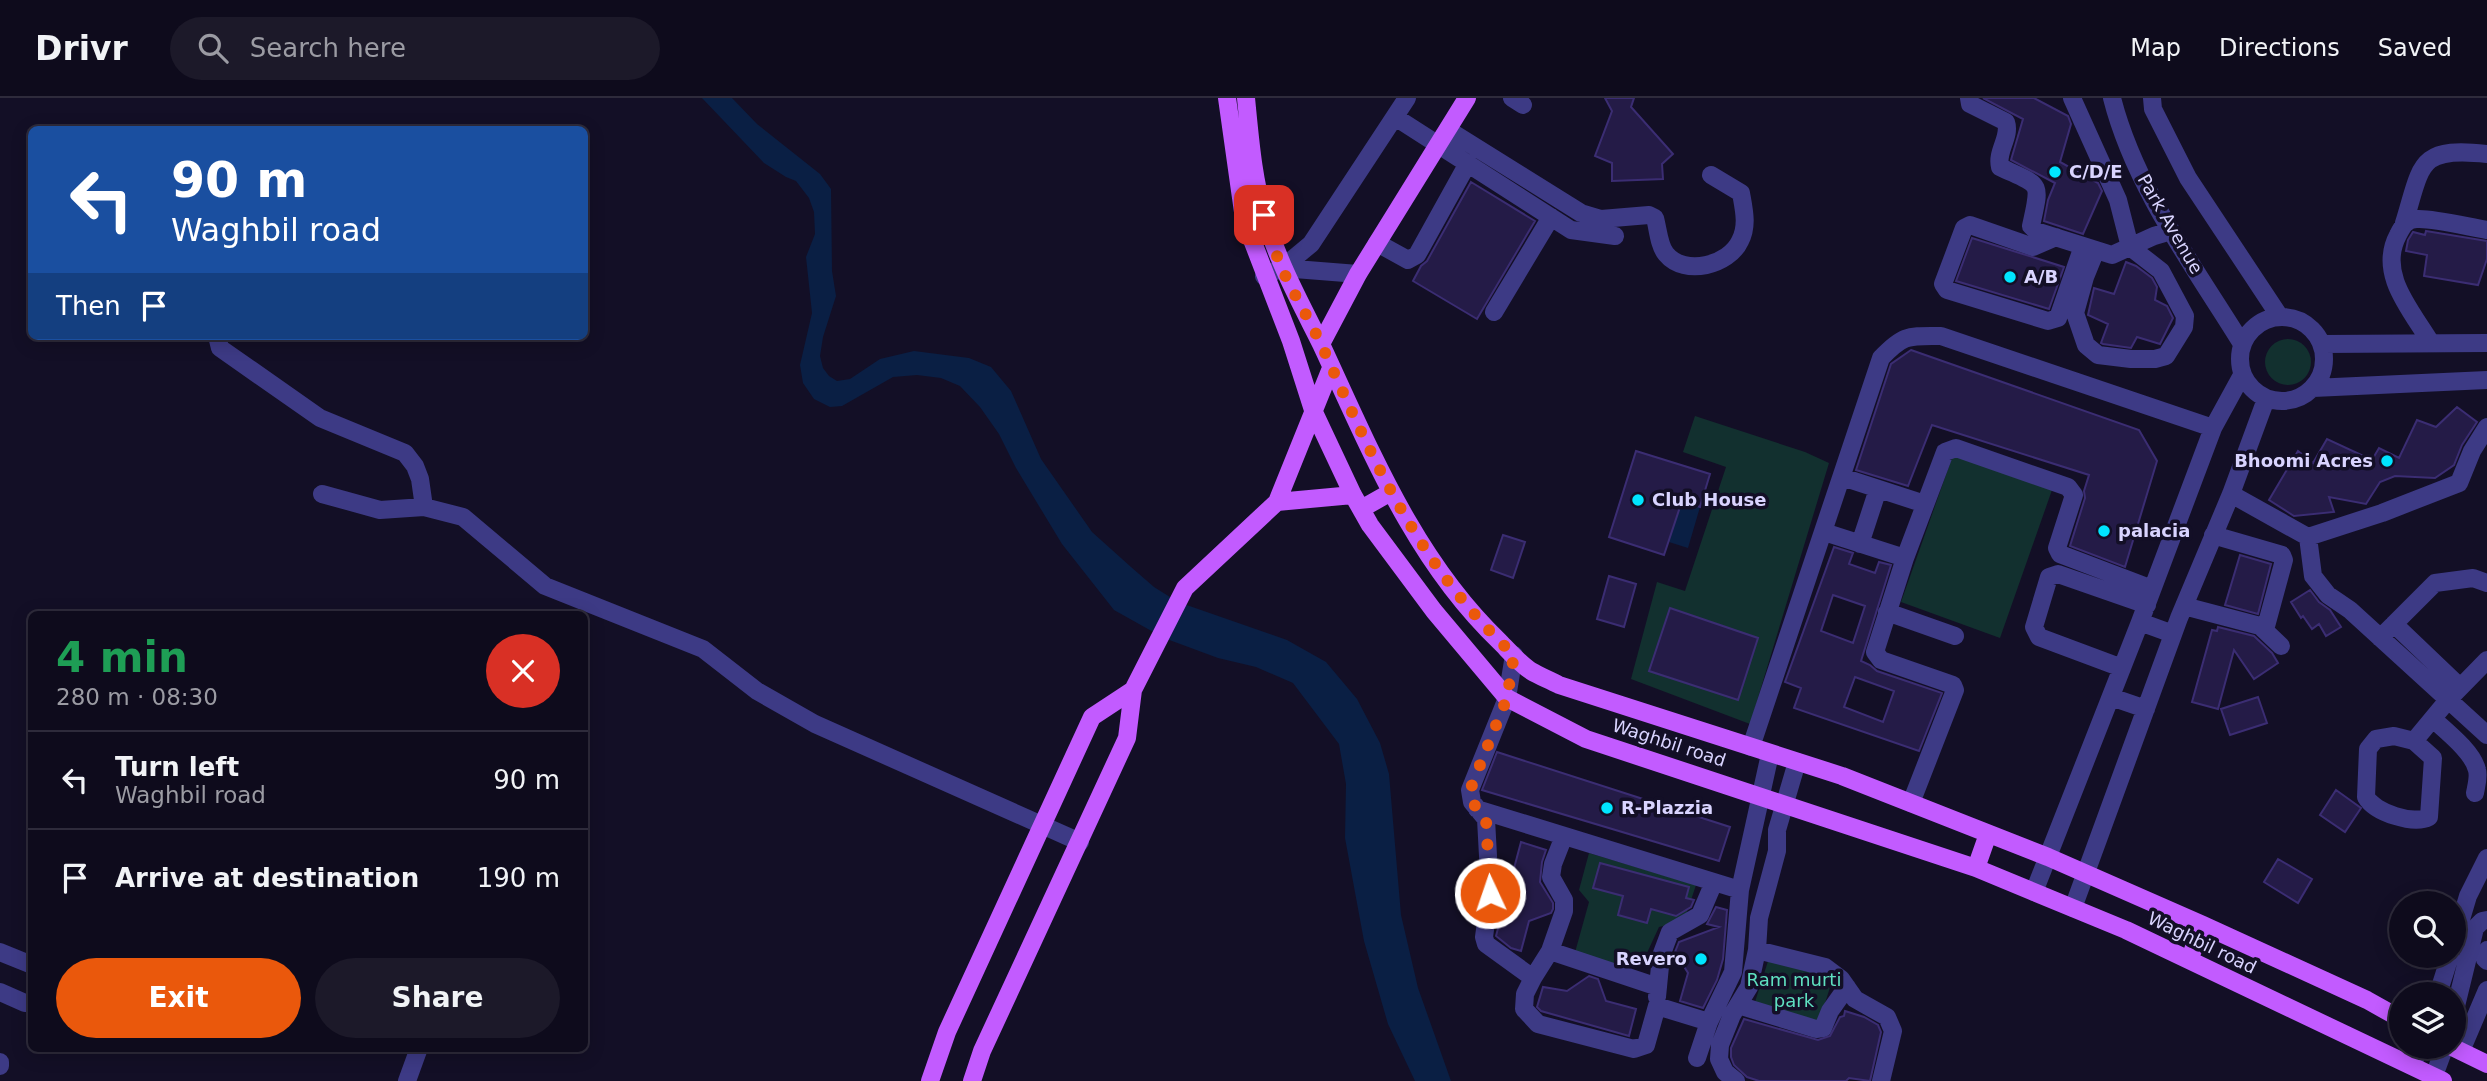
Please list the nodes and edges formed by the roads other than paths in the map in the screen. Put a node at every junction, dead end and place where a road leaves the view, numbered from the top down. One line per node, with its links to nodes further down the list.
1 (1227, 98): 15 (main road, Waghbil road)
2 (1245, 98): 14 (main road, Waghbil road)
3 (1407, 98): 9 (street)
4 (1467, 98): 10 (main road)
5 (1969, 98): 21 (street)
6 (2072, 98): 23 (street)
7 (2112, 98): 19 (street, Park Avenue)
8 (2152, 98): 29 (street)
9 (1395, 117): 10 (street); 25 (street)
10 (1444, 138): 12 (street); 13 (street); 22 (main road)
11 (2487, 154): 17 (street)
12 (1468, 163): 16 (street); 22 (street)
13 (1711, 174)
14 (1257, 180): 15 (main road); 25 (main road, Waghbil road)
15 (1239, 185): 27 (main road, Waghbil road)
16 (1551, 216): 20 (street); 28 (street)
17 (2404, 223): 18 (street); 31 (street)
18 (2487, 230)
19 (2171, 231): 23 (street); 34 (street, Park Avenue)
20 (1615, 236)
21 (2056, 237): 24 (street); 24 (street)
22 (1377, 243): 26 (main road)
23 (2130, 247): 24 (street); 24 (street)
24 (2089, 248)
25 (1282, 268): 26 (street); 27 (street); 33 (main road, Waghbil road)
26 (1358, 274): 33 (main road)
27 (1264, 276): 41 (main road, Waghbil road)
28 (1494, 312)
29 (2280, 317): 34 (street); 35 (street)
30 (218, 340): 52 (street)
31 (2431, 343): 32 (street); 35 (street)
32 (2487, 343)
33 (1321, 344): 36 (main road, Waghbil road)
34 (2242, 344): 37 (street)
35 (2322, 344): 39 (street)
36 (1331, 368): 41 (main road); 46 (main road, Waghbil road)
37 (2242, 375): 40 (street); 43 (street)
38 (2487, 380): 39 (street)
39 (2313, 388): 40 (street)
40 (2266, 399): 48 (street)
41 (1312, 410): 49 (main road); 50 (main road, Waghbil road)
42 (2487, 427): 55 (street)
43 (2213, 428): 44 (street); 59 (street)
44 (1842, 477): 45 (street); 53 (street)
45 (1878, 489): 51 (street); 56 (street)
46 (1391, 492): 50 (main road); 68 (main road, Waghbil road)
47 (322, 494): 52 (street)
48 (2231, 494): 54 (street); 55 (street)
49 (1277, 502): 50 (main road); 71 (main road)
50 (1357, 502): 74 (main road, Waghbil road)
51 (1925, 504): 57 (street); 59 (street)
52 (424, 507): 87 (street)
53 (1824, 532): 56 (street); 79 (street)
54 (2213, 535): 60 (street); 63 (street)
55 (2308, 537): 66 (street)
56 (1860, 544): 57 (street)
57 (1905, 558): 61 (street)
58 (2487, 583): 62 (street)
59 (2147, 606): 64 (street); 70 (street); 70 (street)
60 (2184, 606): 63 (street); 64 (street)
61 (1887, 612): 65 (street); 84 (street)
62 (2394, 624): 66 (street); 72 (street)
63 (2265, 630): 67 (street)
64 (2173, 634): 75 (street)
65 (1955, 636)
66 (2380, 638): 72 (street)
67 (2281, 646)
68 (1514, 655): 74 (street); 79 (main road, Waghbil road)
69 (2487, 660): 72 (street)
70 (2122, 668): 73 (street)
71 (1133, 690): 87 (main road); 90 (main road)
72 (2454, 694): 76 (street); 77 (street)
73 (2111, 696): 75 (street); 91 (street)
74 (1507, 698): 83 (main road, Waghbil road); 86 (street)
75 (2146, 709): 94 (street)
76 (2433, 719): 78 (street); 82 (street)
77 (2487, 735)
78 (2414, 741): 78 (street)
79 (1751, 747): 80 (main road, Waghbil road)
80 (1770, 754): 81 (main road, Waghbil road); 83 (street)
81 (1797, 762): 84 (main road, Waghbil road); 85 (street)
82 (2475, 793)
83 (1761, 795): 85 (main road, Waghbil road); 96 (street)
84 (1911, 803): 88 (main road, Waghbil road)
85 (1785, 804): 93 (main road, Waghbil road); 102 (street)
86 (1477, 809): 89 (street); 109 (street)
87 (1043, 827): 90 (street); 130 (main road)
88 (1988, 834): 91 (main road, Waghbil road); 93 (main road)
89 (1564, 836): 95 (street); 105 (street)
90 (1080, 842): 131 (main road)
91 (2048, 858): 94 (main road, Waghbil road); 97 (street)
92 (2487, 858): 98 (street)
93 (1976, 868): 97 (main road, Waghbil road)
94 (2087, 874): 99 (street); 101 (main road, Waghbil road)
95 (1714, 882): 96 (street); 111 (street)
96 (1740, 890): 119 (street)
97 (2034, 892): 99 (main road, Waghbil road)
98 (2466, 903)
99 (2073, 908): 106 (main road, Waghbil road)
100 (2487, 920): 110 (street)
101 (2203, 925): 106 (main road); 118 (main road, Waghbil road)
102 (1757, 950): 112 (street); 116 (street)
103 (2487, 950): 107 (street)
104 (0, 951): 108 (street)
105 (1550, 951): 109 (street); 111 (street)
106 (2189, 960): 127 (main road, Waghbil road)
107 (2487, 961)
108 (28, 963)
109 (1533, 978): 117 (street)
110 (2462, 982)
111 (1658, 987): 117 (street)
112 (1847, 987): 116 (street); 133 (street)
113 (2487, 990): 120 (street)
114 (0, 992): 115 (street)
115 (25, 1003)
116 (1738, 1005): 132 (street)
117 (1657, 1006): 119 (street)
118 (2389, 1012)
119 (1709, 1023): 123 (street)
120 (2466, 1025)
121 (418, 1052): 129 (street)
122 (2466, 1055): 126 (main road)
123 (1697, 1058)
124 (2415, 1059): 127 (street)
125 (2447, 1059): 128 (street)
126 (2486, 1064): 134 (main road)
127 (2413, 1065): 128 (main road, Waghbil road)
128 (2438, 1079)
129 (407, 1081)
130 (930, 1081)
131 (972, 1081)
132 (1736, 1081)
133 (1881, 1081)
134 (2478, 1081)

